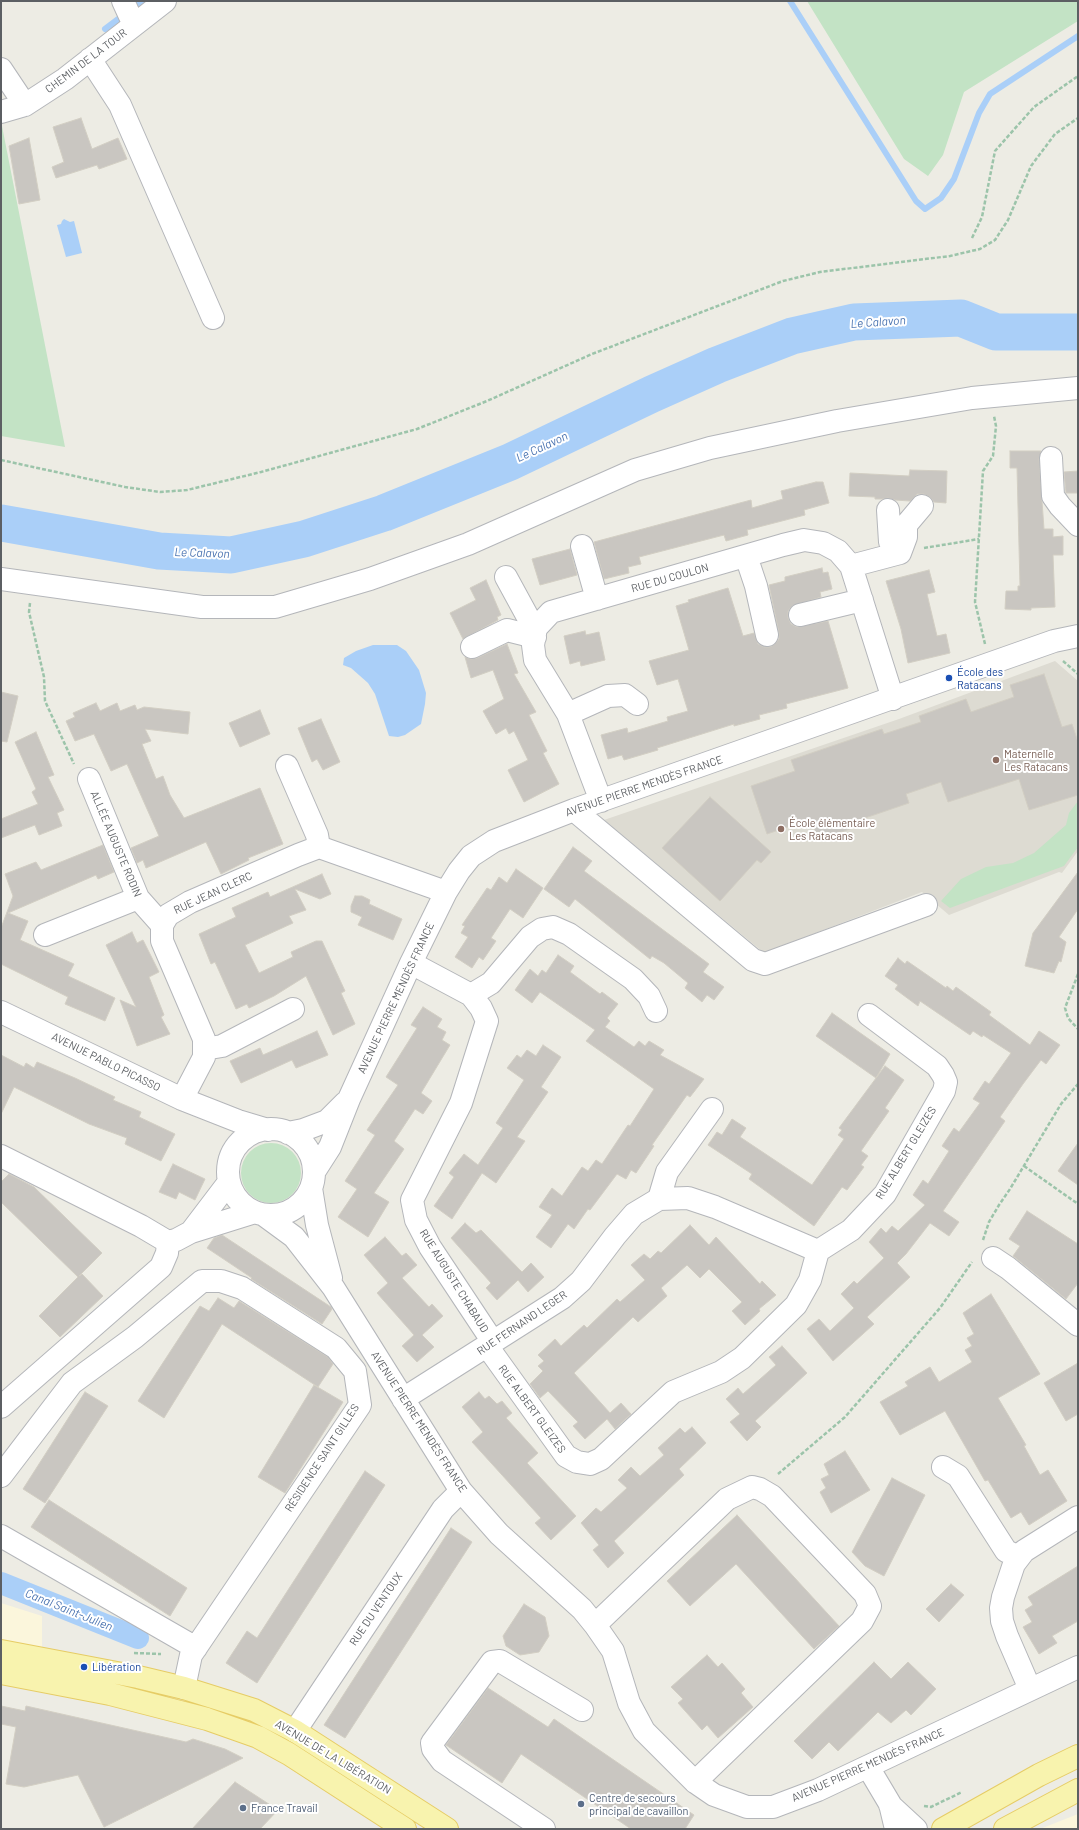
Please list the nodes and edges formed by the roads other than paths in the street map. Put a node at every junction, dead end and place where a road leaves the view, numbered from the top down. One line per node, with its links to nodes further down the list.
1 (122, 1): 3 (street)
2 (165, 1): 3 (street, CHEMIN DE LA TOUR)
3 (134, 25): 4 (street, CHEMIN DE LA TOUR)
4 (90, 59): 6 (street, CHEMIN DE LA TOUR); 8 (street)
5 (1, 69): 6 (street)
6 (25, 105): 7 (street, CHEMIN DE LA TOUR)
7 (1, 112)
8 (213, 318)
9 (1078, 388): 19 (street)
10 (1051, 458): 13 (street)
11 (922, 506): 15 (street)
12 (888, 510): 15 (street)
13 (1078, 525)
14 (576, 548): 21 (street)
15 (900, 553): 17 (street)
16 (746, 556): 17 (street, RUE DU COULON); 21 (street, RUE DU COULON); 24 (street)
17 (851, 566): 20 (street, RUE DU COULON)
18 (506, 577): 23 (street)
19 (1, 579)
20 (862, 600): 22 (street); 27 (street, RUE DU COULON)
21 (590, 601): 23 (street, RUE DU COULON)
22 (800, 615)
23 (535, 632): 26 (street); 29 (street)
24 (766, 635)
25 (1078, 636): 27 (street, AVENUE PIERRE MENDÈS FRANCE)
26 (472, 647)
27 (893, 699): 32 (street, AVENUE PIERRE MENDÈS FRANCE)
28 (637, 704): 29 (street)
29 (568, 714): 32 (street)
30 (287, 766): 34 (street)
31 (89, 779): 36 (street, ALLÉE AUGUSTE RODIN)
32 (602, 801): 33 (street, AVENUE PIERRE MENDÈS FRANCE)
33 (574, 810): 35 (street, AVENUE PIERRE MENDÈS FRANCE); 37 (street)
34 (319, 847): 35 (street); 38 (street, RUE JEAN CLERC)
35 (446, 892): 40 (street, AVENUE PIERRE MENDÈS FRANCE)
36 (138, 898): 38 (street, ALLÉE AUGUSTE RODIN); 39 (street)
37 (926, 905)
38 (162, 925): 46 (street)
39 (45, 935)
40 (411, 963): 41 (street, RUE AUGUSTE CHABAUD); 48 (street, AVENUE PIERRE MENDÈS FRANCE)
41 (471, 995): 43 (street); 64 (street, RUE AUGUSTE CHABAUD)
42 (293, 1009): 46 (street)
43 (656, 1011)
44 (1, 1012): 47 (street, AVENUE PABLO PICASSO)
45 (869, 1015): 60 (street, RUE ALBERT GLEIZES)
46 (204, 1049): 47 (street)
47 (182, 1099): 50 (street, AVENUE PABLO PICASSO)
48 (349, 1099): 51 (street, AVENUE PIERRE MENDÈS FRANCE); 54 (street, AVENUE PIERRE MENDÈS FRANCE)
49 (712, 1109): 56 (street)
50 (211, 1111): 51 (street, AVENUE PABLO PICASSO); 52 (street)
51 (278, 1131): 52 (street); 54 (street)
52 (233, 1152): 55 (street)
53 (1, 1156): 59 (street)
54 (312, 1180): 57 (street); 62 (street, AVENUE PIERRE MENDÈS FRANCE)
55 (229, 1182): 57 (street); 58 (street)
56 (659, 1199): 60 (street, RUE FERNAND LEGER); 64 (street, RUE FERNAND LEGER)
57 (259, 1213): 58 (street); 62 (street, AVENUE PIERRE MENDÈS FRANCE)
58 (191, 1232): 59 (street)
59 (168, 1242): 66 (street)
60 (818, 1251): 64 (street, RUE ALBERT GLEIZES)
61 (983, 1252): 63 (street)
62 (333, 1287): 65 (street, AVENUE PIERRE MENDÈS FRANCE)
63 (1078, 1325)
64 (490, 1344): 65 (street, RUE FERNAND LEGER)
65 (403, 1399): 69 (street, AVENUE PIERRE MENDÈS FRANCE)
66 (1, 1407)
67 (943, 1467): 72 (street)
68 (1, 1476): 75 (street, RÉSIDENCE SAINT GILLES)
69 (461, 1491): 73 (street, AVENUE PIERRE MENDÈS FRANCE); 81 (street, RUE DU VENTOUX)
70 (1078, 1517): 72 (street)
71 (1, 1536): 75 (street)
72 (1019, 1556): 79 (street)
73 (595, 1625): 84 (street, AVENUE PIERRE MENDÈS FRANCE); 84 (street)
74 (1, 1649): 78 (main road, AVENUE DE LA LIBÉRATION)
75 (194, 1651): 78 (street, RÉSIDENCE SAINT GILLES)
76 (1078, 1667): 79 (street, AVENUE PIERRE MENDÈS FRANCE)
77 (5, 1678): 87 (main road, AVENUE DE LA LIBÉRATION)
78 (184, 1688): 81 (main road, AVENUE DE LA LIBÉRATION)
79 (1030, 1689): 83 (street, AVENUE PIERRE MENDÈS FRANCE)
80 (582, 1710): 89 (street)
81 (295, 1731): 88 (main road, AVENUE DE LA LIBÉRATION)
82 (1078, 1756): 92 (main road)
83 (868, 1767): 84 (street, AVENUE PIERRE MENDÈS FRANCE); 86 (street)
84 (695, 1782)
85 (1078, 1790): 93 (main road)
86 (890, 1804): 90 (street); 91 (street)
87 (405, 1829)
88 (447, 1829)
89 (544, 1829)
90 (896, 1829)
91 (916, 1829)
92 (943, 1829)
93 (1005, 1829)

